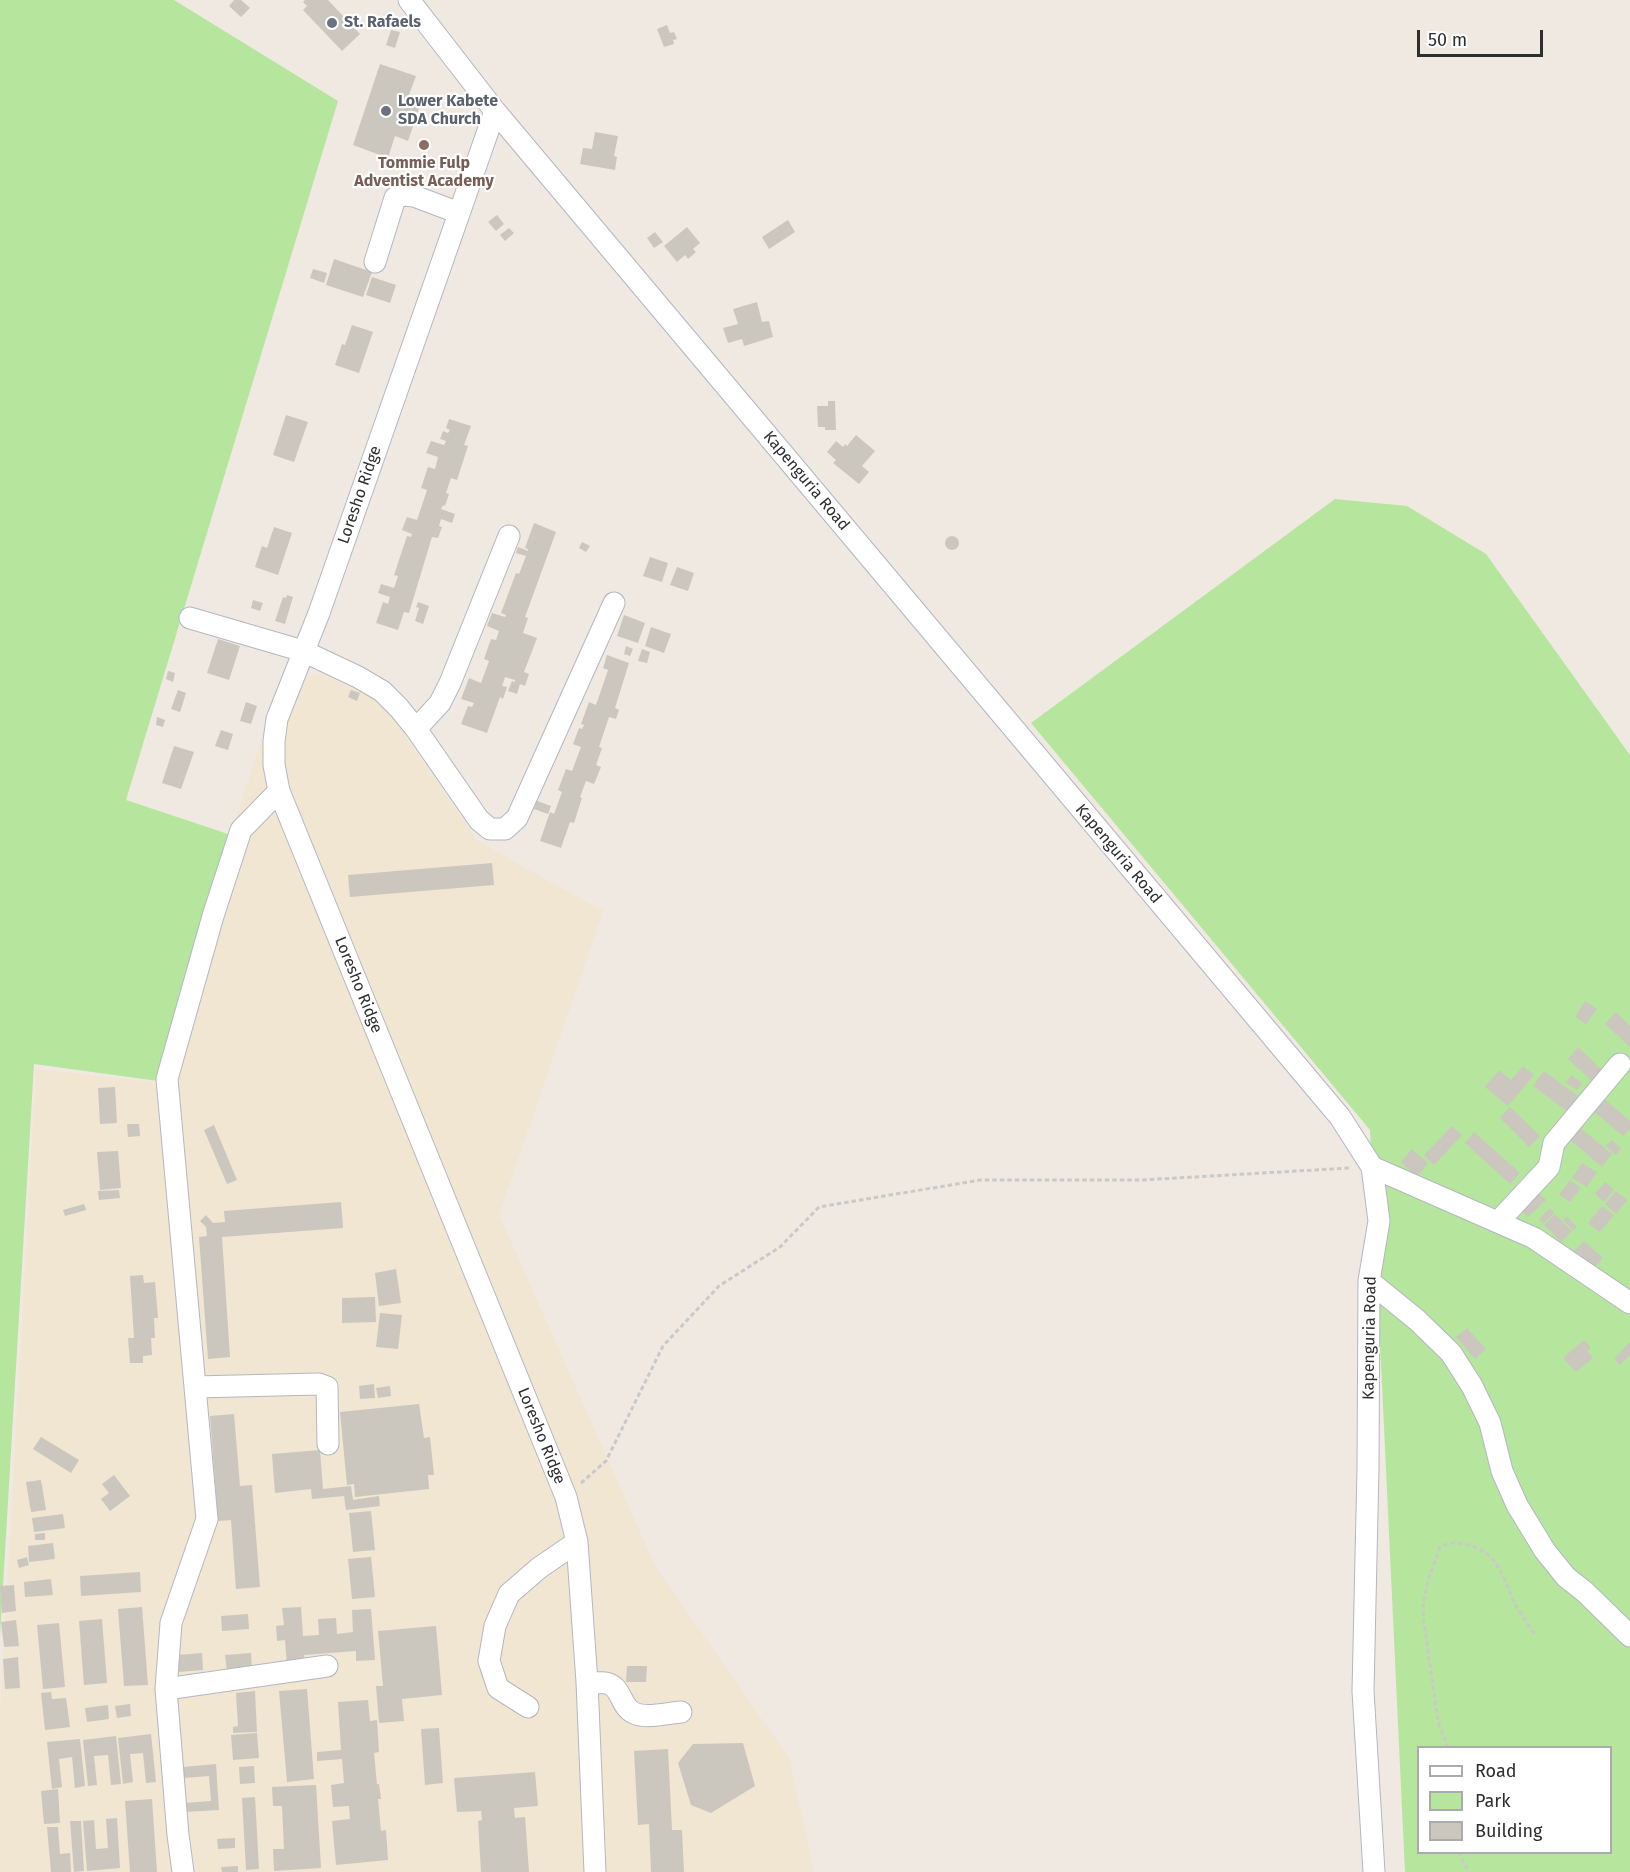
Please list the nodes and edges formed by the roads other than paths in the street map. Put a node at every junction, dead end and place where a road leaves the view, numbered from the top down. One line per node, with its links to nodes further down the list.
1 (409, 0): 2 (street, Kapenguria Road)
2 (495, 111): 3 (street, Loresho Ridge); 12 (street, Kapenguria Road)
3 (459, 213): 4 (street); 8 (street, Loresho Ridge)
4 (375, 262)
5 (509, 536): 9 (street)
6 (614, 603): 9 (street)
7 (190, 618): 8 (street)
8 (303, 651): 9 (street); 10 (street, Loresho Ridge)
9 (416, 729)
10 (279, 791): 16 (street); 18 (street, Loresho Ridge)
11 (1620, 1064): 13 (street)
12 (1372, 1167): 13 (street); 14 (street, Kapenguria Road)
13 (1498, 1222): 15 (street)
14 (1369, 1281): 19 (street); 27 (street, Kapenguria Road)
15 (1627, 1296)
16 (195, 1387): 17 (street); 22 (street)
17 (328, 1444)
18 (578, 1542): 21 (street, Loresho Ridge); 23 (street)
19 (1630, 1636)
20 (327, 1666): 22 (street)
21 (587, 1682): 24 (street); 26 (street, Loresho Ridge)
22 (166, 1689): 25 (street)
23 (528, 1707)
24 (681, 1712)
25 (183, 1872)
26 (595, 1872)
27 (1374, 1872)

